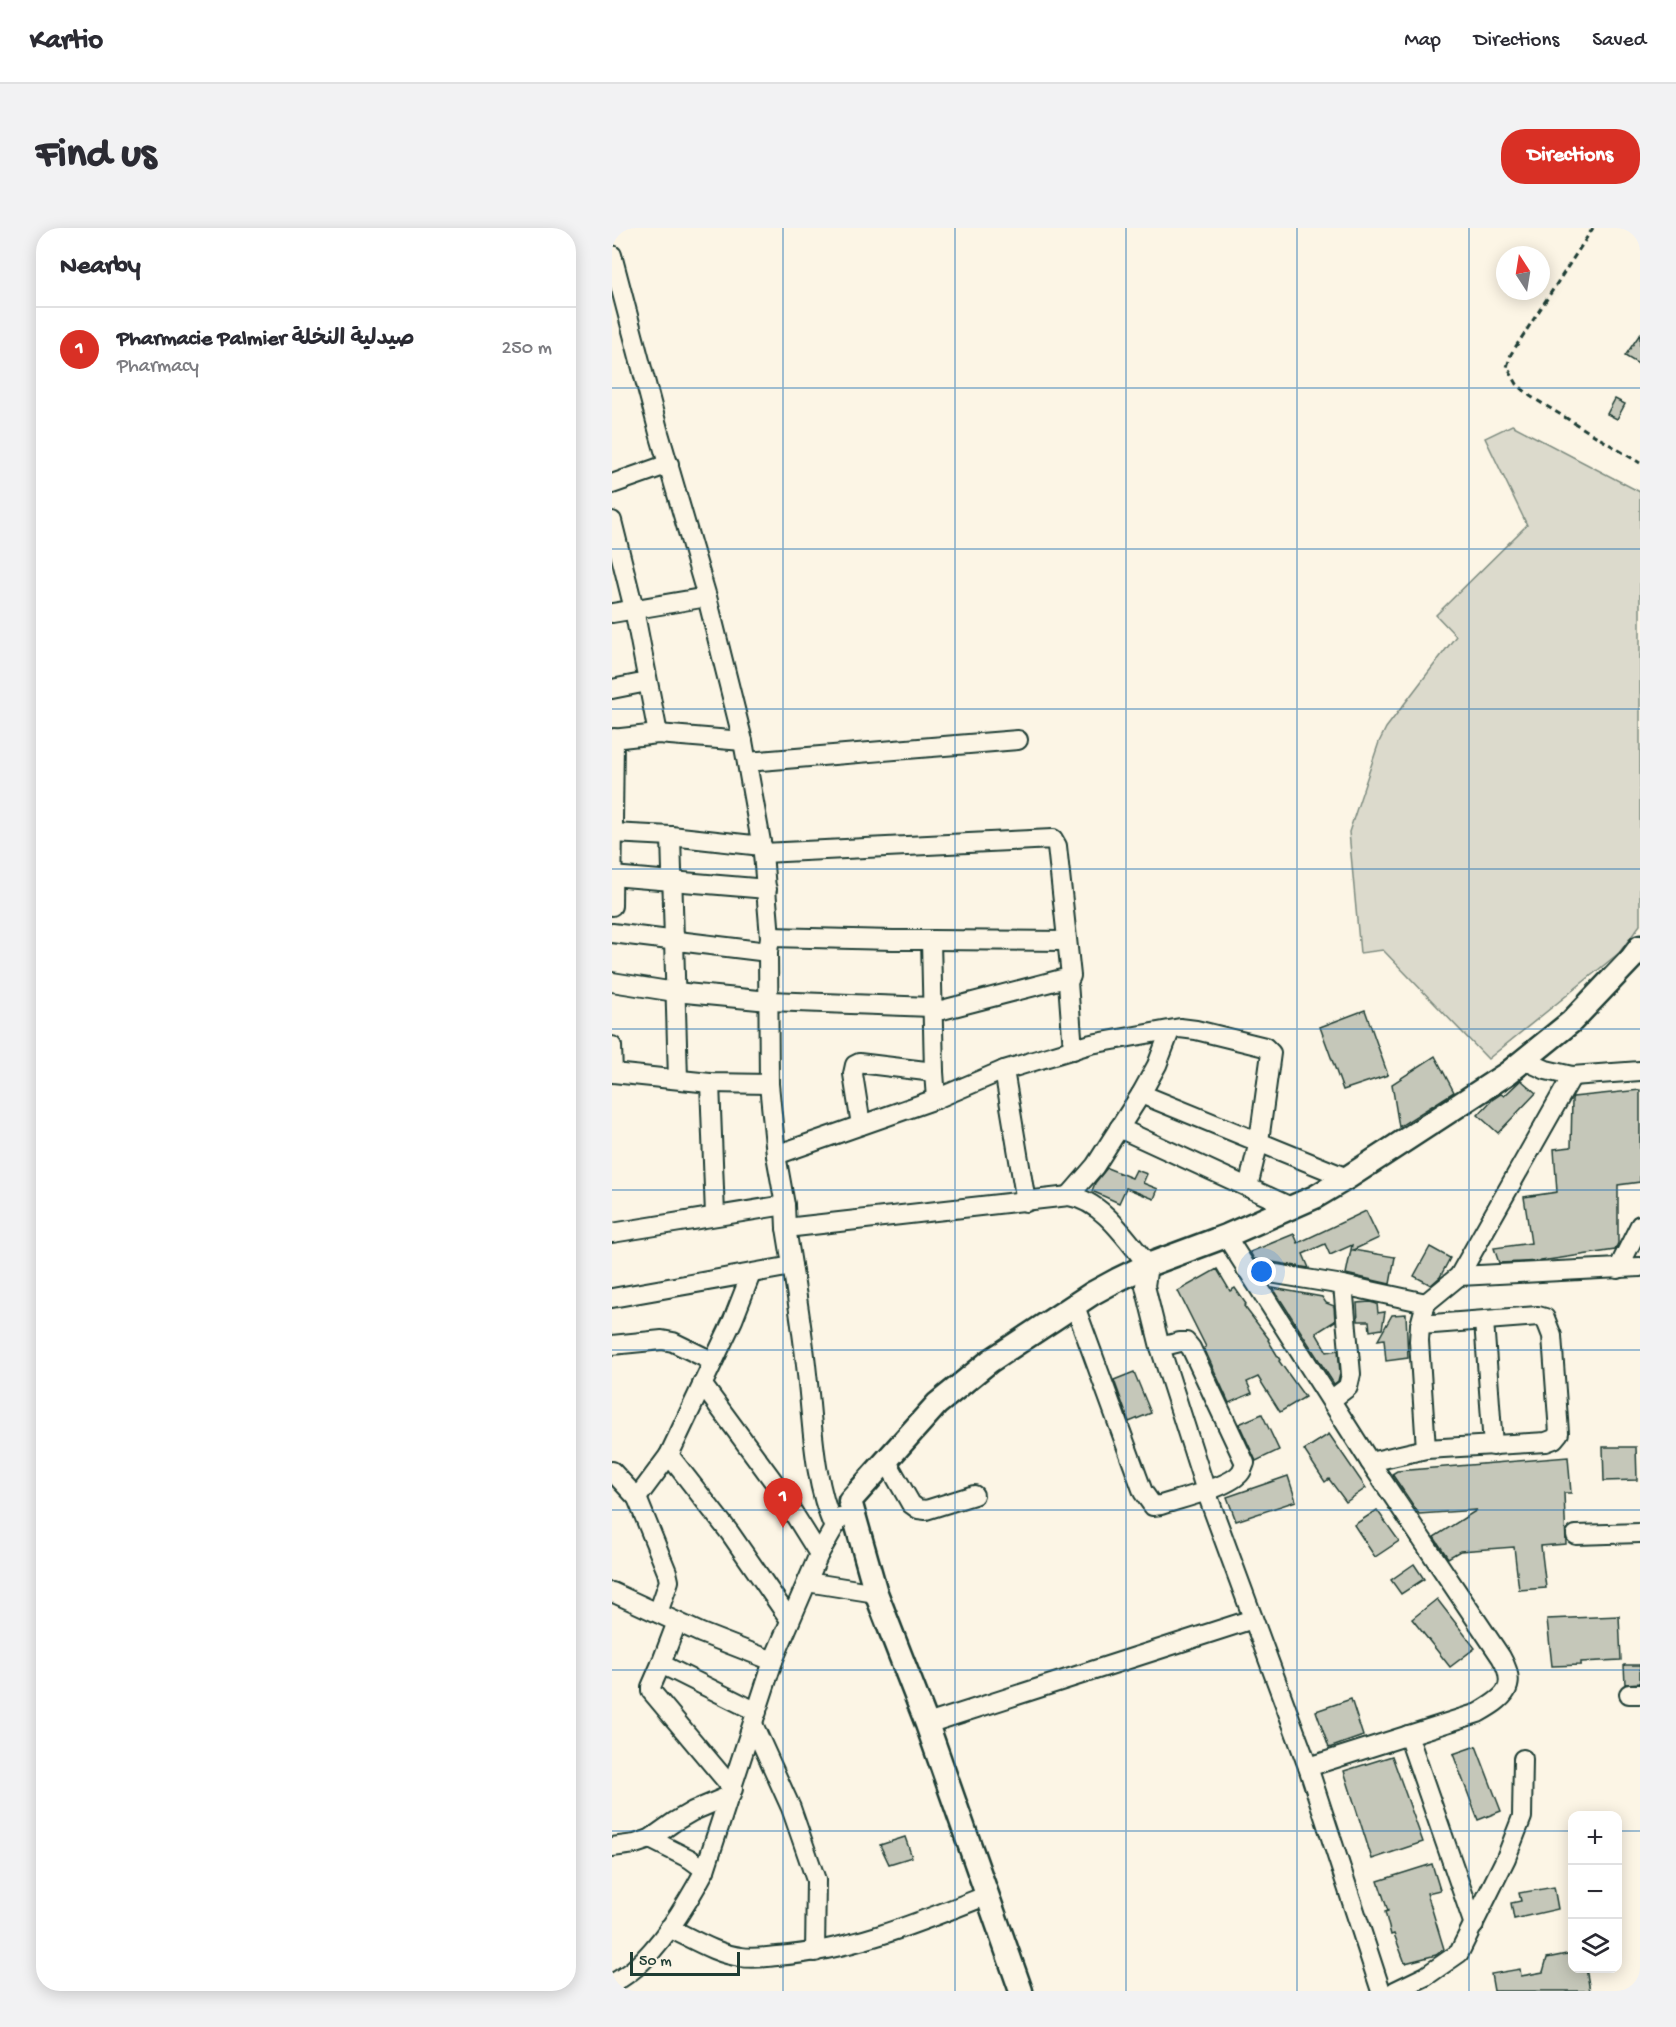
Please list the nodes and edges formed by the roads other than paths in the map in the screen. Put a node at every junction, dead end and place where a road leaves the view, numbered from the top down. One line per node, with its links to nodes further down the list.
1 (612, 255): 2 (street)
2 (669, 464): 3 (street); 5 (street)
3 (612, 484)
4 (612, 521): 6 (street)
5 (707, 597): 6 (street); 13 (street)
6 (634, 609): 7 (street); 8 (street)
7 (612, 613)
8 (647, 682): 9 (street); 10 (street)
9 (612, 689)
10 (658, 734): 11 (street); 13 (street)
11 (613, 739): 15 (street)
12 (1018, 740): 14 (street)
13 (743, 741): 14 (street)
14 (747, 762): 18 (street)
15 (613, 776): 16 (street)
16 (613, 833): 17 (street); 19 (street)
17 (671, 836): 18 (street); 20 (street)
18 (763, 850): 21 (street); 26 (street)
19 (612, 876): 20 (street); 22 (street)
20 (673, 881): 21 (street); 24 (street)
21 (767, 889): 27 (street)
22 (612, 906)
23 (612, 933): 24 (street)
24 (674, 940): 27 (street); 31 (street)
25 (931, 940): 26 (street); 27 (street); 33 (street)
26 (1067, 941): 30 (street)
27 (769, 944): 32 (street)
28 (1640, 947): 37 (main road)
29 (612, 982): 31 (street)
30 (1068, 982): 33 (street); 36 (street)
31 (675, 992): 32 (street); 43 (street)
32 (769, 1001): 33 (street); 45 (street)
33 (932, 1007): 41 (street)
34 (1170, 1031): 36 (street); 46 (street); 50 (street)
35 (612, 1046): 40 (street)
36 (1073, 1050): 38 (street)
37 (1524, 1060): 42 (street); 52 (main road)
38 (1004, 1070): 47 (street); 55 (street)
39 (1640, 1071): 42 (street)
40 (612, 1072): 43 (street)
41 (934, 1072): 47 (street); 48 (street)
42 (1572, 1076): 69 (street)
43 (678, 1079): 44 (street)
44 (710, 1083): 45 (street); 58 (street)
45 (769, 1084): 51 (street)
46 (1141, 1094): 49 (street); 50 (street)
47 (936, 1099): 48 (street)
48 (861, 1125): 51 (street)
49 (1119, 1128): 53 (street); 54 (street)
50 (1259, 1141): 52 (street); 53 (street)
51 (776, 1155): 56 (street)
52 (1347, 1178): 57 (main road)
53 (1248, 1187): 57 (street)
54 (1069, 1196): 55 (street); 63 (street)
55 (1026, 1202): 60 (street)
56 (785, 1205): 58 (street); 60 (street)
57 (1293, 1208): 62 (main road)
58 (715, 1215): 61 (street)
59 (1640, 1224): 67 (street)
60 (786, 1228): 64 (street)
61 (612, 1233)
62 (1226, 1236): 63 (main road); 66 (street)
63 (1148, 1264): 73 (main road); 77 (street)
64 (792, 1266): 68 (street); 91 (street)
65 (1640, 1267): 67 (street)
66 (1246, 1269): 70 (street); 80 (street)
67 (1618, 1269): 69 (street)
68 (751, 1274): 71 (street); 78 (street)
69 (1459, 1276): 72 (street)
70 (1343, 1285): 72 (street); 80 (street)
71 (612, 1298)
72 (1426, 1303): 75 (street)
73 (1075, 1306): 84 (main road); 87 (street)
74 (1484, 1321): 75 (street); 81 (street); 81 (street)
75 (1420, 1325): 82 (street)
76 (612, 1345): 78 (street)
77 (1160, 1347): 87 (street); 87 (street)
78 (712, 1361): 79 (street)
79 (702, 1384): 83 (street); 94 (street)
80 (1330, 1400): 85 (street)
81 (1493, 1446): 82 (street)
82 (1426, 1449): 85 (street)
83 (669, 1455): 89 (street); 100 (street)
84 (886, 1460): 88 (street); 90 (main road)
85 (1370, 1462): 106 (street)
86 (612, 1471): 89 (street)
87 (1206, 1491): 99 (street)
88 (974, 1495)
89 (637, 1498): 98 (street)
90 (850, 1501): 91 (street); 97 (main road)
91 (834, 1527): 94 (street)
92 (1640, 1533): 93 (street)
93 (1576, 1535)
94 (819, 1554): 95 (street)
95 (807, 1582): 97 (street); 100 (street)
96 (612, 1592): 98 (street)
97 (876, 1593): 105 (main road)
98 (658, 1613): 101 (street)
99 (1253, 1619): 105 (street); 108 (street)
100 (790, 1620): 102 (street)
101 (676, 1622): 102 (street); 103 (street)
102 (773, 1661): 104 (street)
103 (661, 1664): 104 (street); 109 (street)
104 (755, 1718): 109 (street); 116 (street)
105 (927, 1724): 113 (main road)
106 (1408, 1735): 108 (street); 114 (street)
107 (1523, 1759): 114 (street)
108 (1308, 1767): 119 (street)
109 (732, 1792): 110 (street); 112 (street)
110 (650, 1839): 111 (street); 112 (street)
111 (612, 1847)
112 (705, 1870): 115 (street)
113 (988, 1895): 116 (street); 118 (main road)
114 (1474, 1925): 120 (street)
115 (669, 1928): 116 (street); 117 (street)
116 (815, 1952)
117 (612, 1984)
118 (1021, 1991)
119 (1380, 1991)
120 (1395, 1991)

